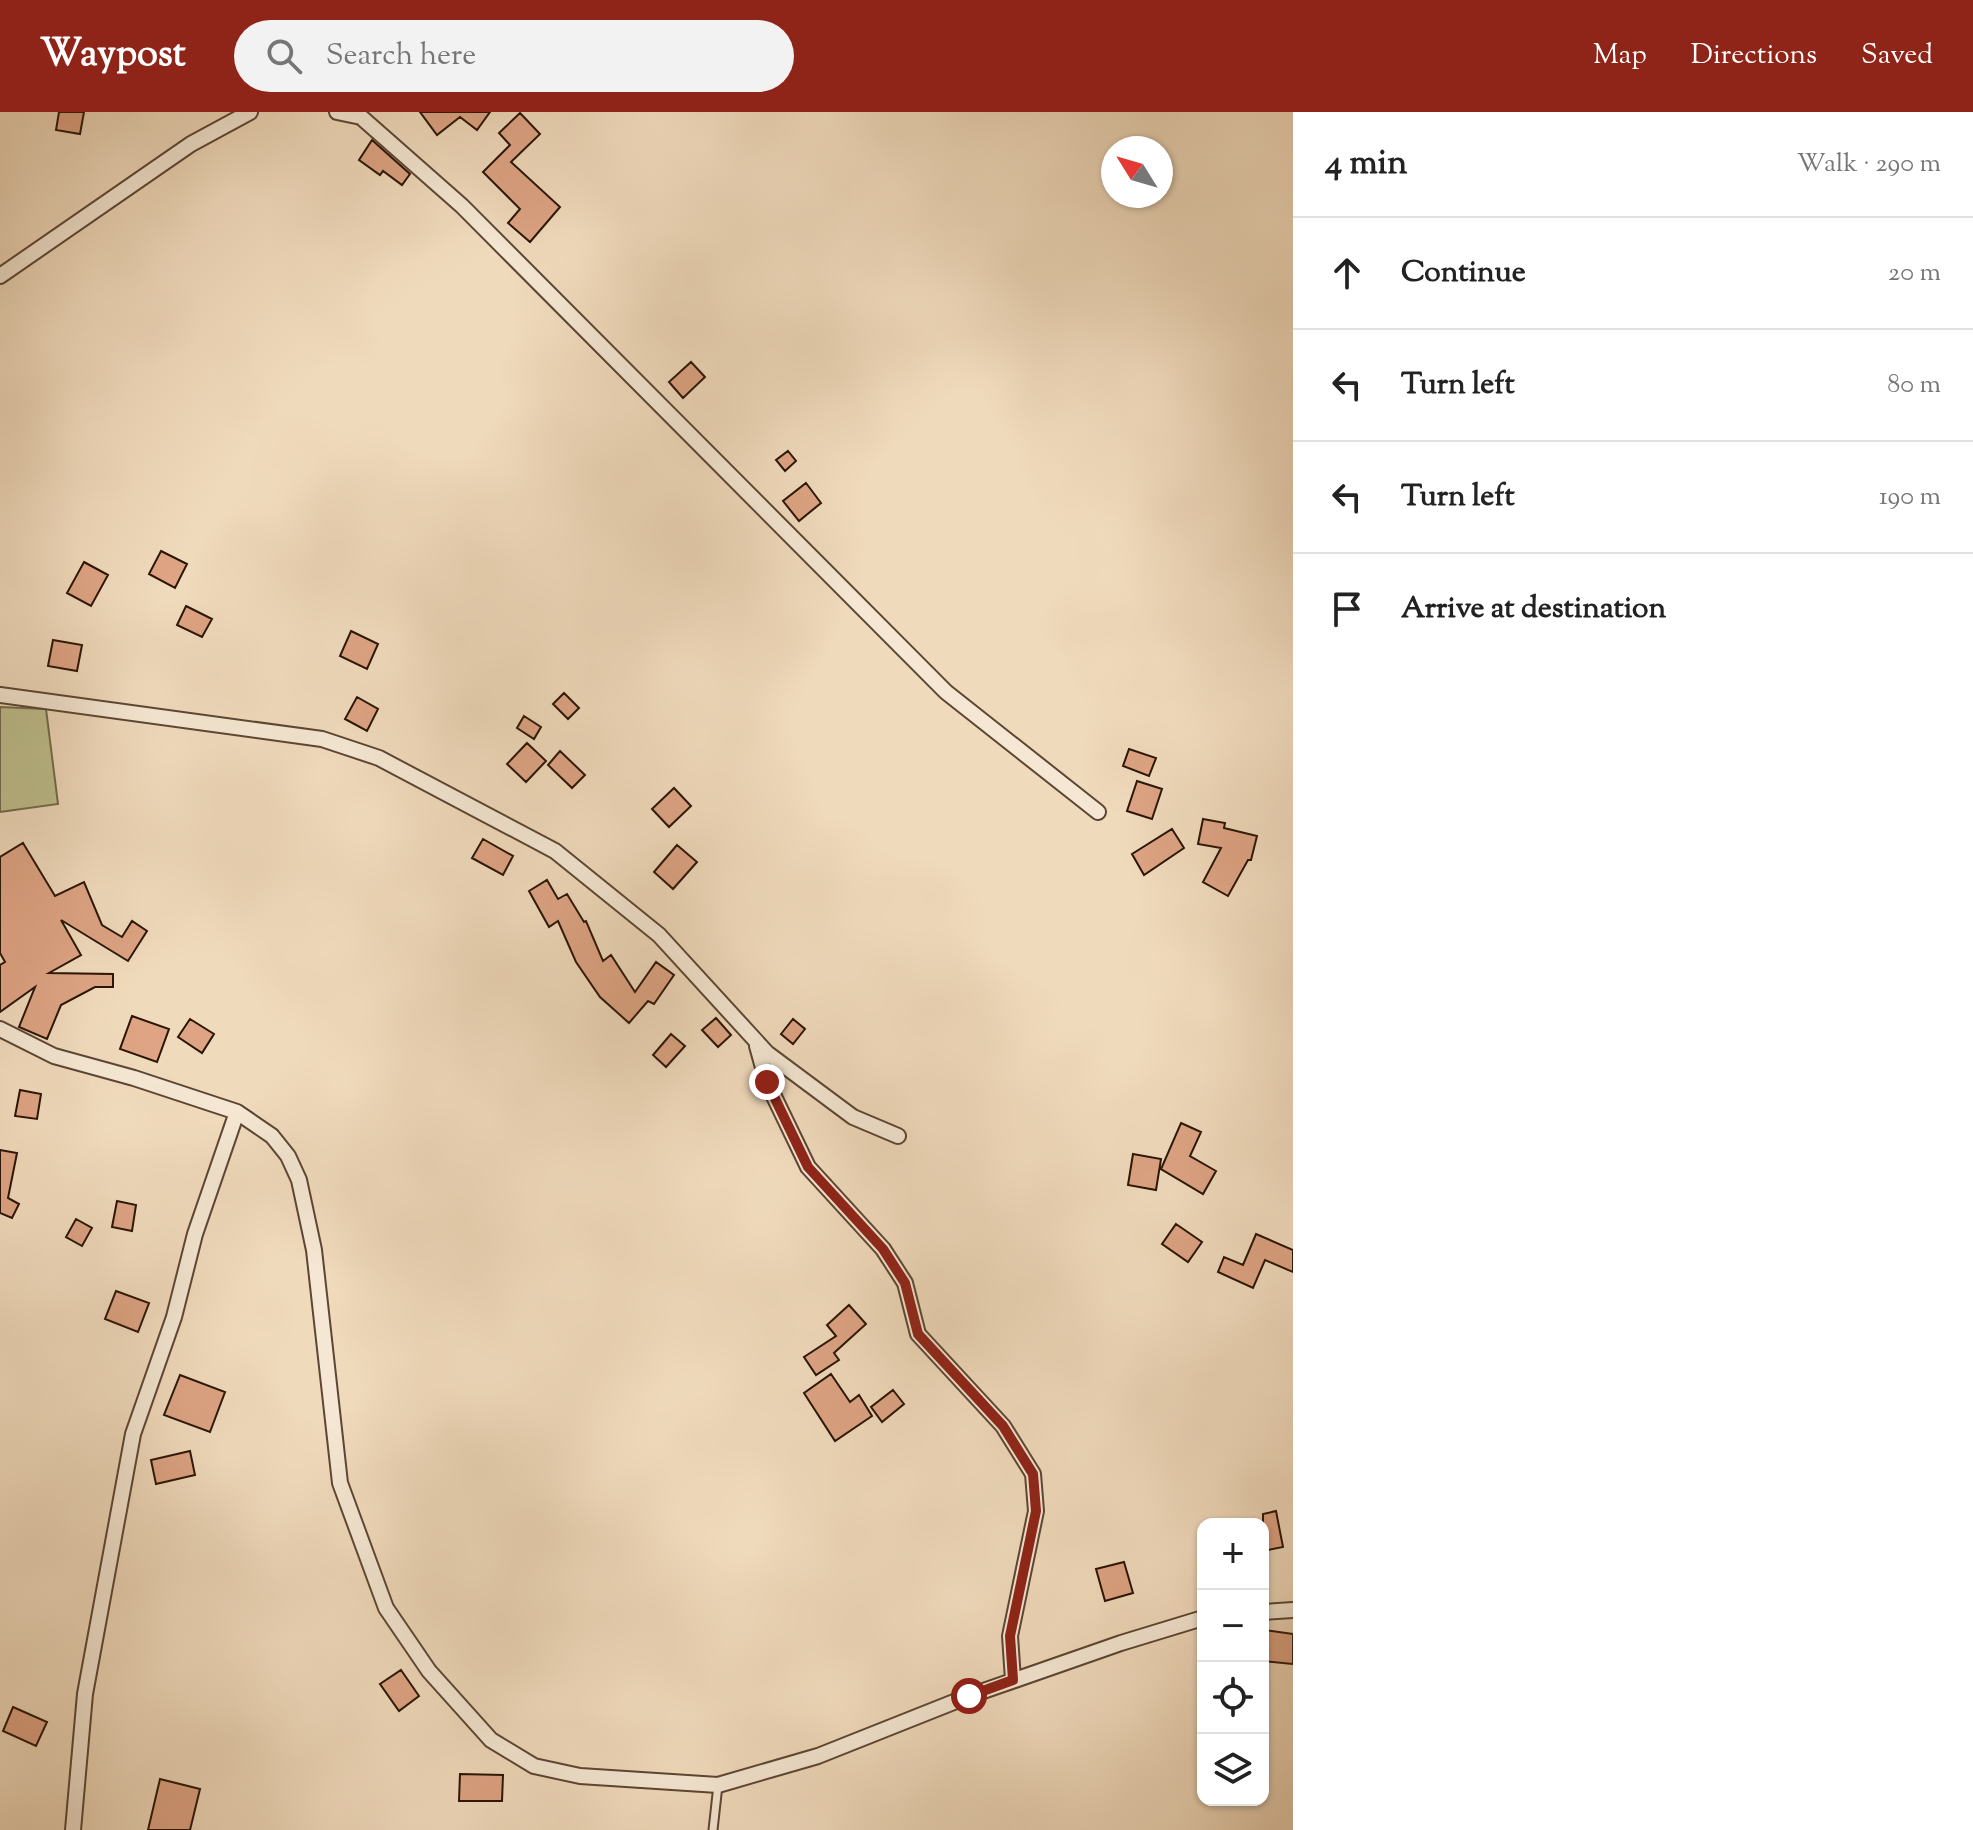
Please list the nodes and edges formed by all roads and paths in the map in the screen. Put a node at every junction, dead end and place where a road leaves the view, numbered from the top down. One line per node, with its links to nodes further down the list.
1 (250, 112): 3 (street)
2 (337, 112): 5 (street)
3 (0, 276)
4 (0, 695): 7 (street)
5 (1098, 812)
6 (0, 1029): 8 (street)
7 (755, 1039): 9 (street); 13 (street)
8 (237, 1112): 14 (street); 15 (street)
9 (898, 1136)
10 (1293, 1610): 11 (street)
11 (1269, 1612)
12 (1197, 1620): 13 (street)
13 (1013, 1680): 14 (street)
14 (718, 1785): 16 (lane)
15 (73, 1830)
16 (713, 1830)

